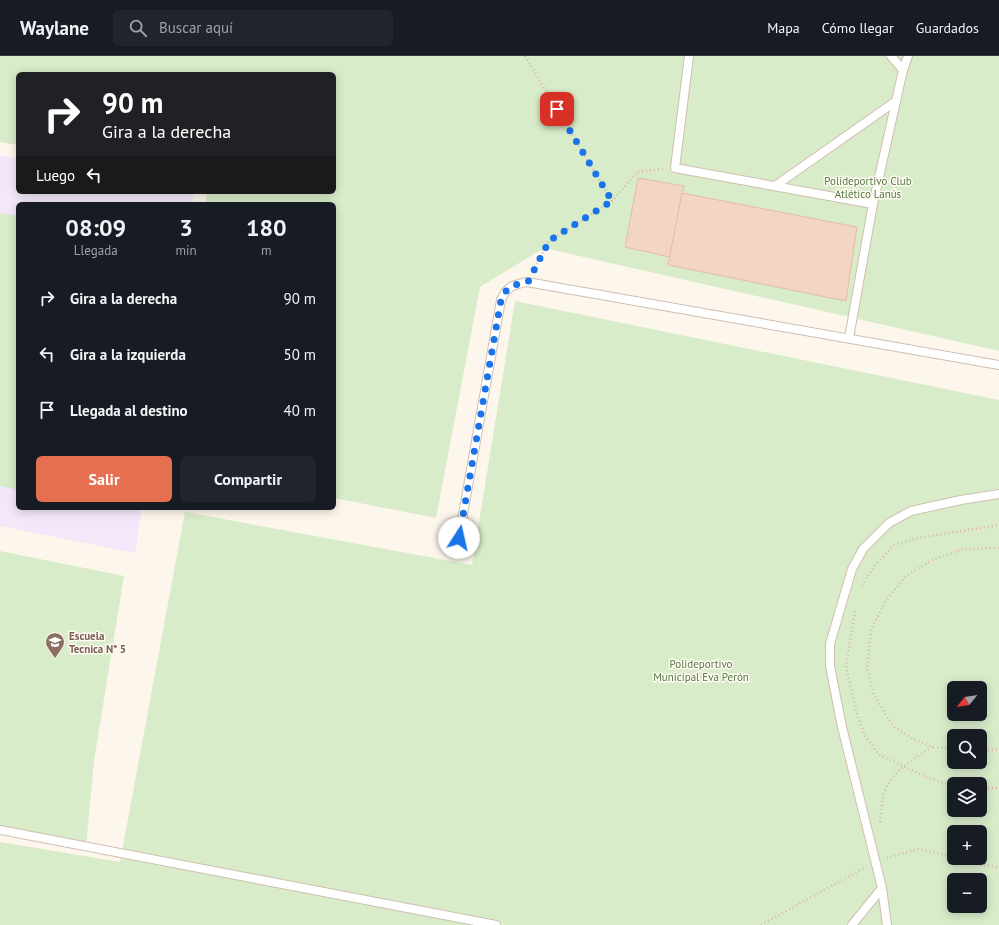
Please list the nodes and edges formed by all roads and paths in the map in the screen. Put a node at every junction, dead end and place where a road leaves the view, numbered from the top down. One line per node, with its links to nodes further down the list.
1 (525, 56): 9 (path)
2 (689, 56): 7 (lane)
3 (891, 56): 5 (lane)
4 (908, 56): 5 (lane)
5 (903, 70): 6 (lane)
6 (896, 101): 8 (lane); 10 (lane)
7 (675, 168): 8 (lane); 9 (path)
8 (775, 186): 10 (lane)
9 (612, 201): 11 (path)
10 (873, 204): 12 (lane)
11 (528, 282): 12 (lane); 16 (lane)
12 (850, 338): 13 (lane)
13 (999, 365)
14 (999, 494): 28 (lane)
15 (999, 525): 18 (path)
16 (459, 538)
17 (999, 548): 20 (path)
18 (858, 592)
19 (855, 607): 23 (path)
20 (947, 748)
21 (999, 749): 22 (path)
22 (987, 750)
23 (947, 784)
24 (999, 788): 25 (path)
25 (987, 789)
26 (0, 830): 32 (lane)
27 (947, 856): 28 (path)
28 (876, 861): 31 (lane)
29 (986, 865): 30 (path)
30 (999, 868)
31 (882, 888): 33 (lane); 34 (lane)
32 (496, 925)
33 (851, 925)
34 (887, 925)

